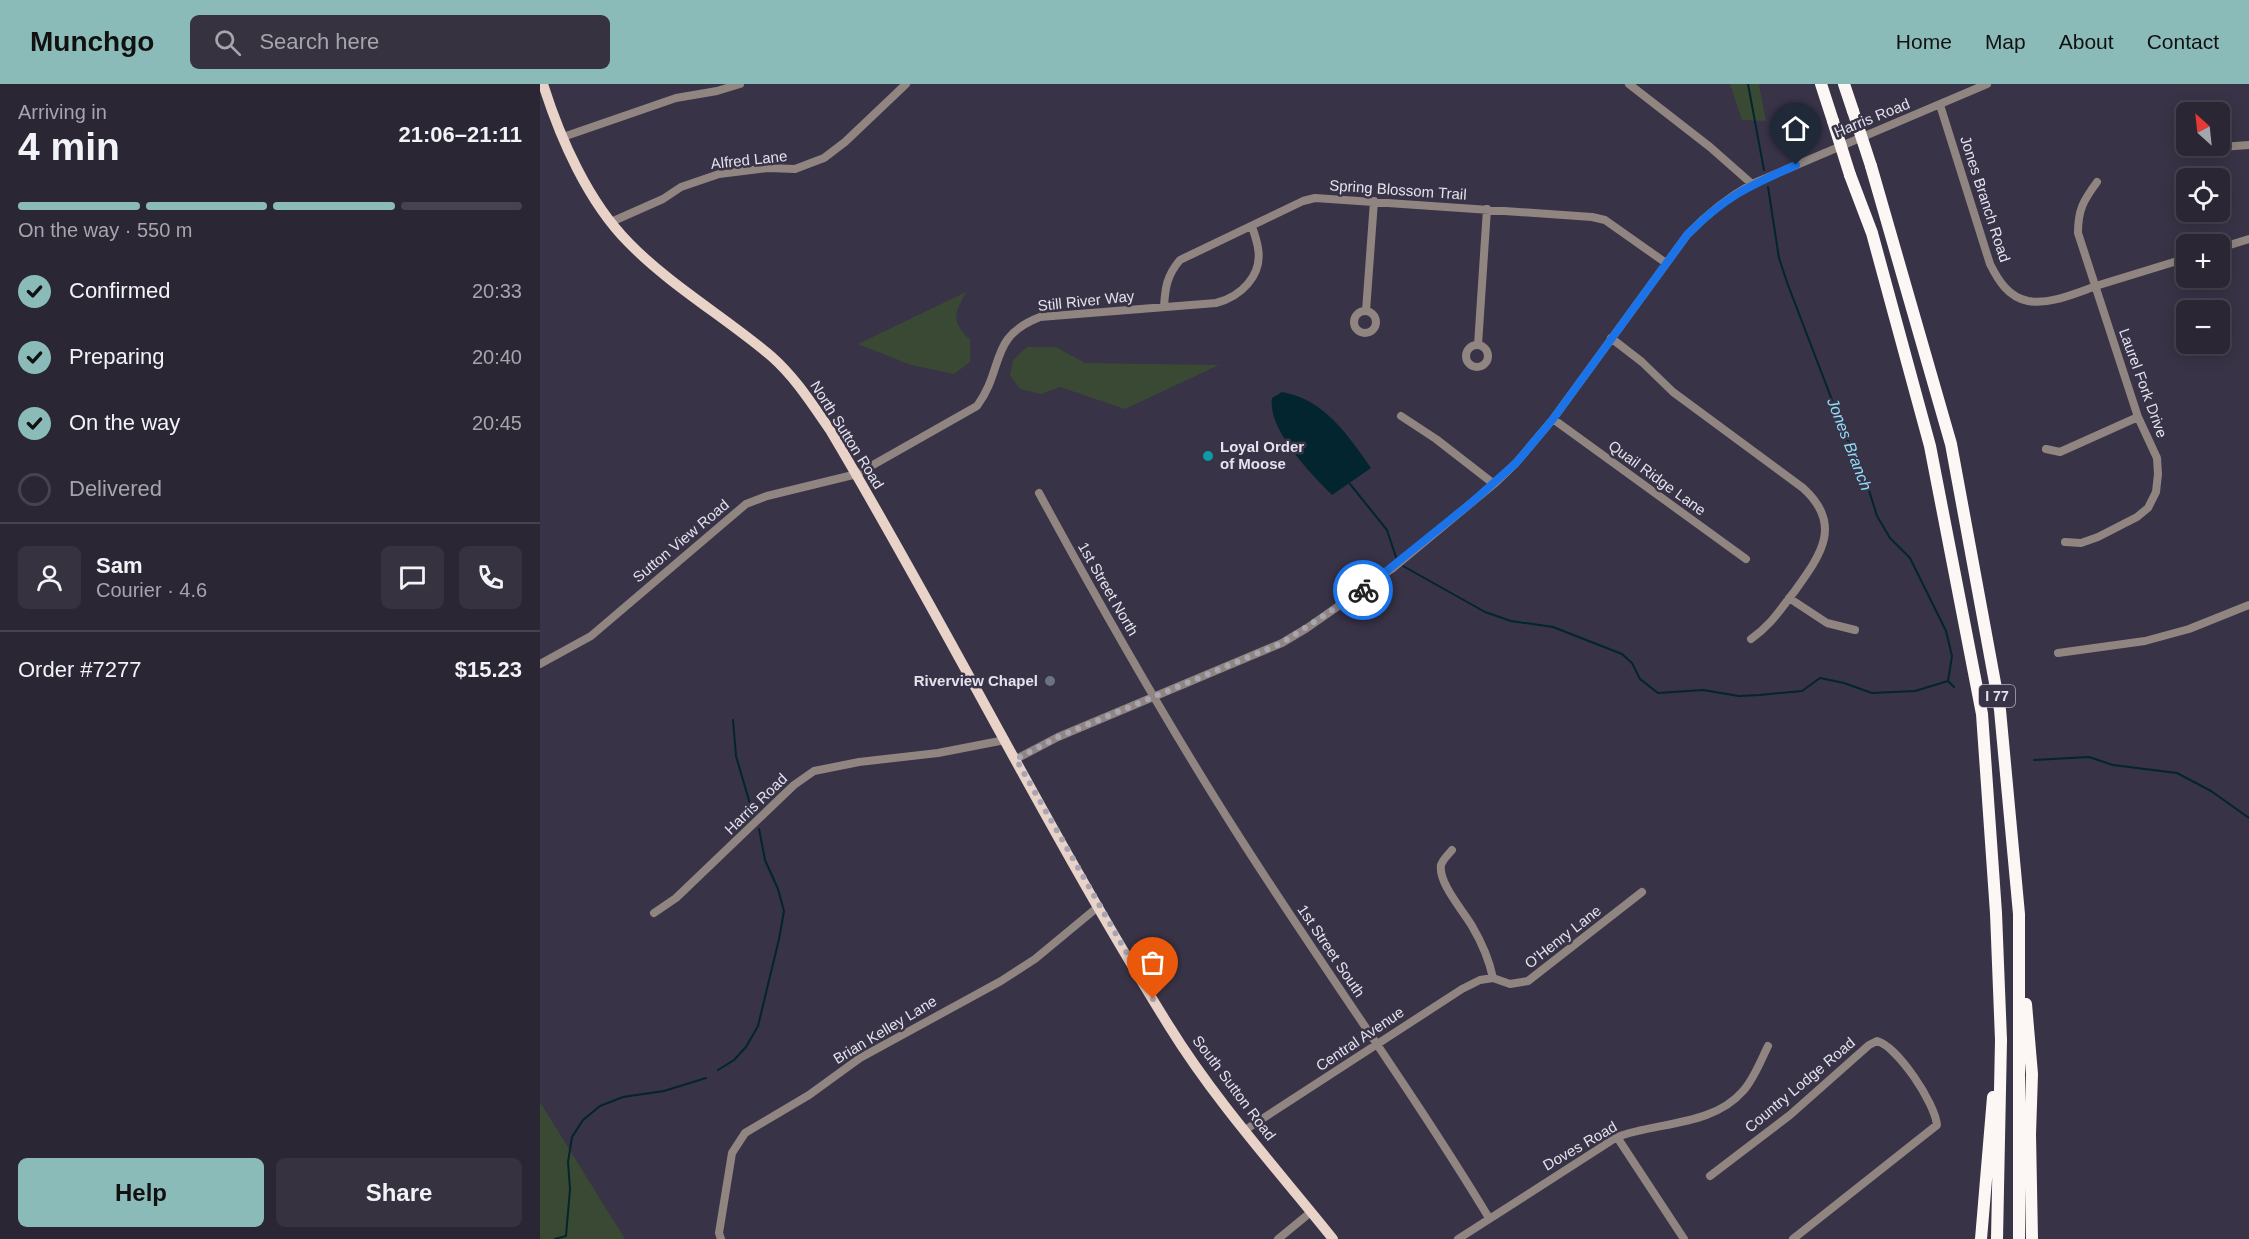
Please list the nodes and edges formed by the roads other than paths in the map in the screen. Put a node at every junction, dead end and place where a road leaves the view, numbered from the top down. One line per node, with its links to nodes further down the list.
1 (543, 84): 9 (main road, North Sutton Road)
2 (906, 84): 16 (street, Alfred Lane)
3 (1629, 84): 13 (street)
4 (1821, 84): 51 (highway, I 77, bridge)
5 (1844, 84): 49 (highway, I 77, bridge)
6 (1987, 84): 8 (street, Harris Road)
7 (736, 85): 9 (street)
8 (1940, 105): 13 (street, Harris Road); 22 (street, Jones Branch Road)
9 (563, 137): 16 (main road, North Sutton Road)
10 (2249, 144): 11 (street)
11 (2230, 146)
12 (2097, 182): 22 (street, Laurel Fork Drive)
13 (1752, 184): 21 (street, Harris Road)
14 (1374, 201): 15 (street, Spring Blossom Trail); 17 (street, Spring Blossom Trail); 24 (street)
15 (1487, 209): 21 (street, Spring Blossom Trail); 26 (street)
16 (611, 222): 31 (main road, North Sutton Road)
17 (1252, 226): 23 (street, Spring Blossom Trail); 23 (street, Still River Way)
18 (2249, 238): 19 (street)
19 (2230, 245)
20 (2176, 261): 22 (street, Jones Branch Road)
21 (1666, 263): 25 (street, Harris Road)
22 (2094, 287): 28 (street, Laurel Fork Drive)
23 (1164, 307): 31 (street, Still River Way)
24 (1366, 311)
25 (1611, 338): 29 (street, Harris Road); 36 (street)
26 (1478, 345)
27 (1401, 416): 32 (street)
28 (2138, 417): 30 (street); 34 (street, Laurel Fork Drive)
29 (1553, 419): 32 (street, Harris Road); 35 (street, Quail Ridge Lane)
30 (2046, 449)
31 (857, 474): 41 (street, Sutton View Road); 43 (main road, North Sutton Road)
32 (1494, 484): 42 (street, Harris Road)
33 (1039, 493): 42 (street, 1st Street North)
34 (2065, 542)
35 (1746, 559)
36 (1789, 598): 38 (street); 39 (street)
37 (2249, 605): 40 (street)
38 (1855, 630)
39 (1750, 639)
40 (2058, 653)
41 (540, 664)
42 (1154, 698): 44 (street, Harris Road); 52 (street, 1st Street South)
43 (1005, 740): 44 (main road, North Sutton Road); 48 (street, Harris Road)
44 (1016, 759): 47 (main road, South Sutton Road)
45 (1452, 850): 50 (street)
46 (1642, 892): 50 (street, O'Henry Lane)
47 (1098, 906): 54 (main road, South Sutton Road); 59 (street, Brian Kelley Lane)
48 (654, 913)
49 (2019, 914): 67 (highway, I 77); 68 (highway)
50 (1493, 978): 52 (street, Central Avenue)
51 (2001, 1040): 65 (highway); 66 (highway, I 77)
52 (1377, 1044): 54 (street, Central Avenue); 58 (street, 1st Street South)
53 (1768, 1046): 55 (street, Doves Road)
54 (1245, 1130): 57 (main road, South Sutton Road)
55 (1617, 1137): 58 (street, Doves Road); 63 (street)
56 (1710, 1176): 64 (street, Country Lodge Road)
57 (1311, 1212): 60 (street); 61 (main road, South Sutton Road)
58 (1489, 1218): 62 (street, Doves Road)
59 (721, 1239)
60 (1278, 1239)
61 (1333, 1239)
62 (1458, 1239)
63 (1684, 1239)
64 (1793, 1239)
65 (1981, 1239)
66 (1997, 1239)
67 (2019, 1239)
68 (2032, 1239)

